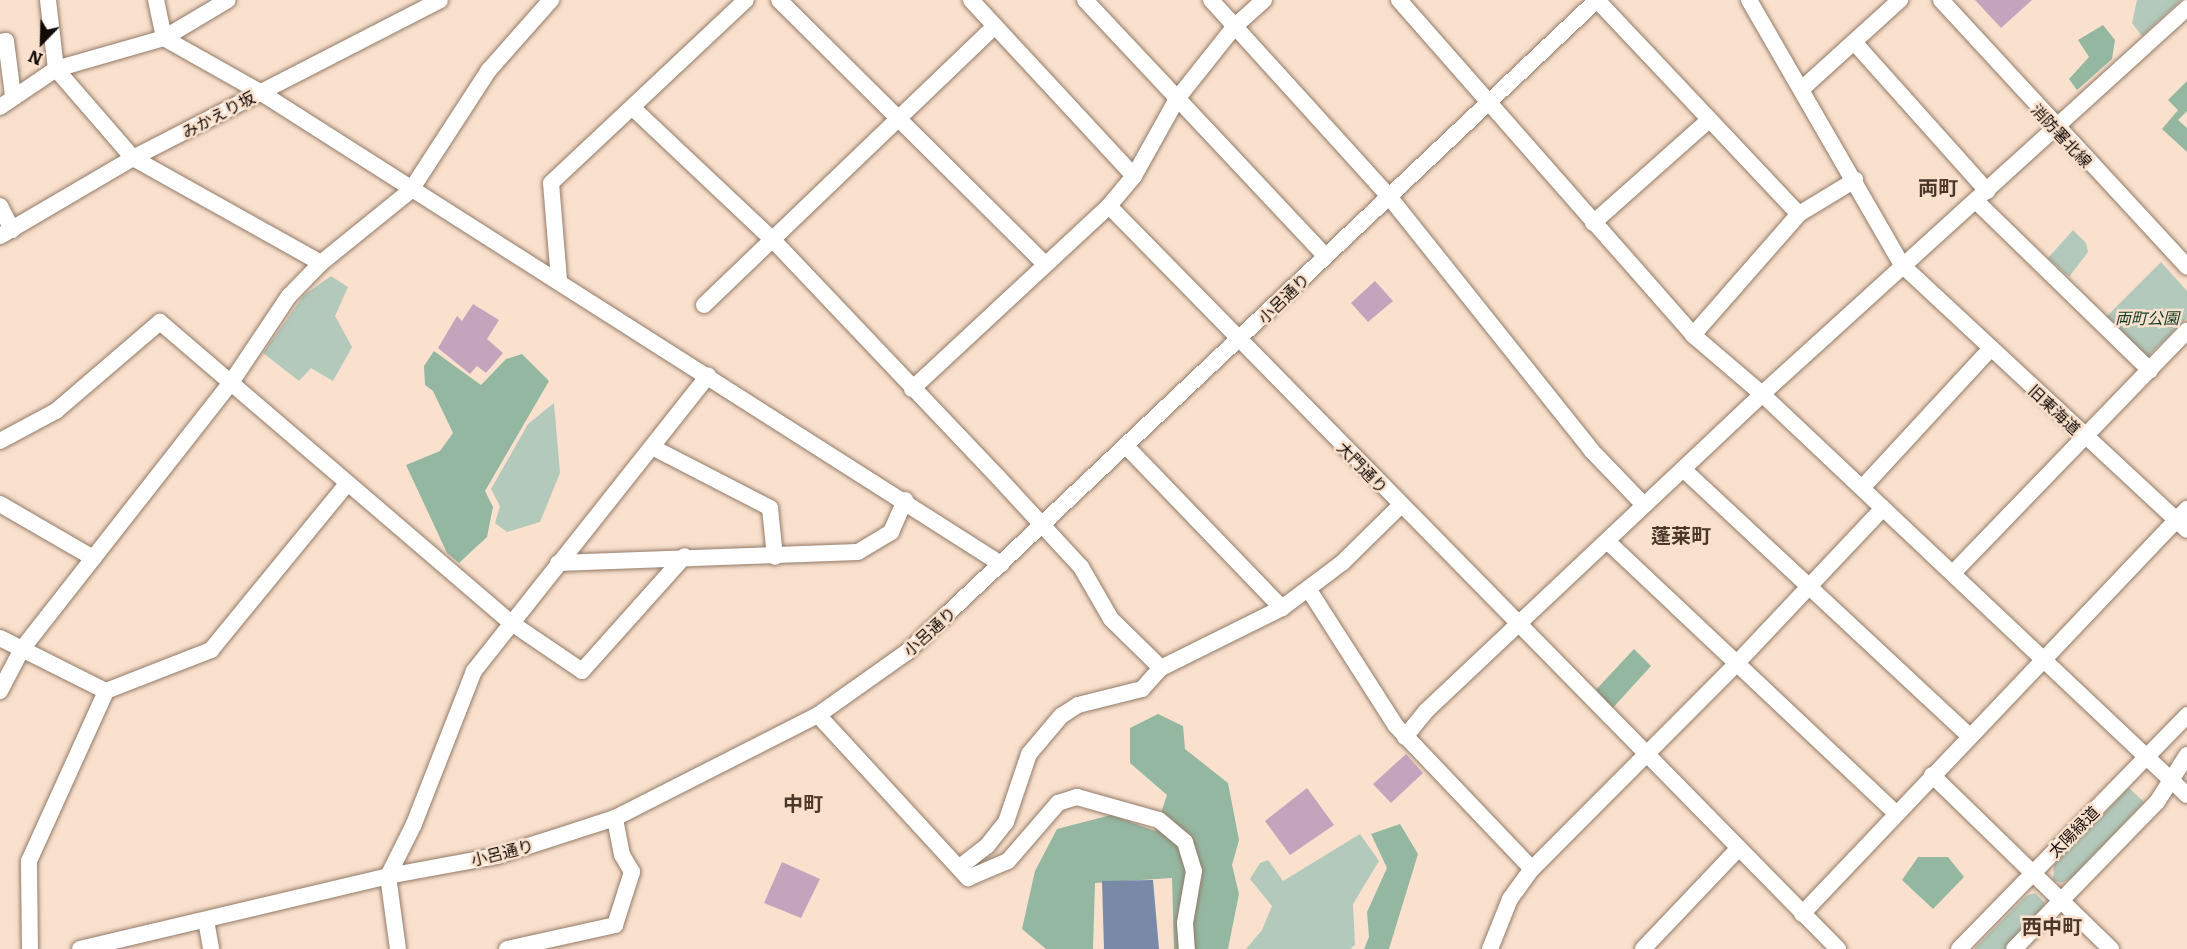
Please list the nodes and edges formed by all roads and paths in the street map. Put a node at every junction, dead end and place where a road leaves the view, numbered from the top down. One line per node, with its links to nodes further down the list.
1 (48, 0): 23 (street)
2 (156, 0): 20 (street)
3 (228, 0): 20 (street)
4 (440, 0): 25 (street, みかえり坂)
5 (551, 0): 36 (street)
6 (780, 0): 30 (street)
7 (971, 0): 18 (street)
8 (1085, 0): 26 (street)
9 (1211, 0): 19 (street)
10 (1264, 0): 19 (street)
11 (1399, 0): 28 (street)
12 (1597, 0): 28 (street, 小呂通り); 31 (street)
13 (1749, 0): 24 (street, 旧東海道)
14 (1900, 0): 22 (street)
15 (1941, 0): 32 (street, 消防署北線)
16 (739, 2): 29 (street)
17 (2187, 8): 32 (street)
18 (994, 27): 30 (street); 34 (street)
19 (1235, 27): 26 (street); 37 (street)
20 (164, 38): 23 (street); 25 (street)
21 (0, 42): 27 (street)
22 (1854, 42): 24 (street); 38 (street)
23 (56, 69): 27 (street); 33 (street)
24 (1804, 87): 35 (street, 旧東海道)
25 (260, 92): 33 (street, みかえり坂); 36 (street)
26 (1177, 99): 34 (street); 45 (street)
27 (7, 101)
28 (1489, 102): 37 (street, 小呂通り); 42 (street)
29 (634, 110): 44 (street); 50 (street)
30 (900, 118): 44 (street); 46 (street)
31 (1709, 120): 41 (street); 42 (street)
32 (2055, 128): 38 (street); 49 (street, 消防署北線)
33 (133, 159): 43 (street, みかえり坂); 47 (street)
34 (1134, 176): 39 (street)
35 (1855, 180): 41 (street); 48 (street, 旧東海道)
36 (411, 190): 47 (street); 50 (street)
37 (1387, 194): 45 (street, 小呂通り); 71 (street)
38 (1981, 196): 48 (street); 56 (street)
39 (1109, 206): 46 (street); 54 (street, 大門通り)
40 (0, 207): 43 (street)
41 (1799, 214): 53 (street)
42 (1593, 223): 53 (street)
43 (6, 233)
44 (773, 240): 51 (street); 59 (street)
45 (1325, 256): 54 (street, 小呂通り)
46 (1044, 262): 59 (street)
47 (321, 263): 58 (street)
48 (1902, 266): 55 (street, 旧東海道); 60 (street)
49 (2187, 267)
50 (559, 280): 57 (street)
51 (704, 305)
52 (2187, 331): 56 (street)
53 (1693, 335): 60 (street)
54 (1239, 339): 63 (street, 小呂通り); 70 (street, 大門通り)
55 (1991, 348): 61 (street, 旧東海道); 67 (street)
56 (2150, 370): 61 (street)
57 (708, 376): 64 (street); 68 (street)
58 (230, 384): 62 (street); 66 (street); 78 (street)
59 (912, 389): 74 (street)
60 (1762, 394): 65 (street); 67 (street)
61 (2085, 437): 73 (street); 81 (street, 旧東海道)
62 (0, 441)
63 (1126, 446): 74 (street, 小呂通り); 84 (street)
64 (652, 447): 77 (street); 79 (street)
65 (1683, 469): 71 (street); 82 (street)
66 (346, 485): 85 (street); 93 (street)
67 (1862, 488): 72 (street)
68 (905, 500): 77 (street); 80 (street)
69 (0, 504): 78 (street)
70 (1401, 505): 83 (street); 86 (street, 大門通り)
71 (1644, 505): 75 (street)
72 (1883, 508): 81 (street); 82 (street)
73 (2183, 520): 89 (street)
74 (1041, 528): 80 (street, 小呂通り); 91 (street)
75 (1607, 541): 86 (street); 90 (street)
76 (685, 556): 77 (street); 79 (street); 85 (street)
77 (775, 557)
78 (93, 558): 88 (street)
79 (558, 563): 85 (street)
80 (1001, 564): 94 (street, 小呂通り)
81 (1953, 573): 89 (street)
82 (1808, 586): 90 (street); 96 (street)
83 (1309, 590): 84 (street); 97 (street)
84 (1282, 608): 91 (street)
85 (510, 622): 110 (street)
86 (1517, 625): 97 (street); 99 (street, 大門通り)
87 (0, 638): 88 (street)
88 (22, 650): 92 (street); 93 (street)
89 (2043, 659): 96 (street); 100 (street)
90 (1737, 663): 99 (street); 104 (street)
91 (1161, 669): 107 (street)
92 (0, 691)
93 (106, 691): 114 (street)
94 (819, 715): 105 (street, 小呂通り); 107 (street)
95 (2187, 715): 100 (street, 太陽緑道)
96 (1969, 736): 101 (street)
97 (1405, 737): 108 (street)
98 (2187, 755): 102 (street)
99 (1645, 756): 106 (street, 大門通り); 108 (street)
100 (2147, 758): 102 (street); 109 (street, 太陽緑道)
101 (1932, 775): 104 (street); 109 (street)
102 (2169, 778): 103 (street); 111 (street)
103 (2187, 795)
104 (1896, 813): 112 (street)
105 (615, 818): 110 (street, 小呂通り); 118 (street)
106 (1738, 848): 112 (street, 大門通り); 121 (street)
107 (961, 866): 119 (street)
108 (1532, 869): 120 (street)
109 (2031, 872): 111 (street); 123 (street, 太陽緑道)
110 (388, 876): 113 (street, 小呂通り); 117 (street)
111 (2060, 900): 124 (street); 125 (street)
112 (1802, 914): 122 (street, 大門通り)
113 (206, 920): 115 (street, 小呂通り); 116 (street)
114 (30, 949)
115 (80, 949)
116 (211, 949)
117 (398, 949)
118 (507, 949)
119 (1187, 949)
120 (1490, 949)
121 (1643, 949)
122 (1838, 949)
123 (1959, 949)
124 (2014, 949)
125 (2111, 949)

